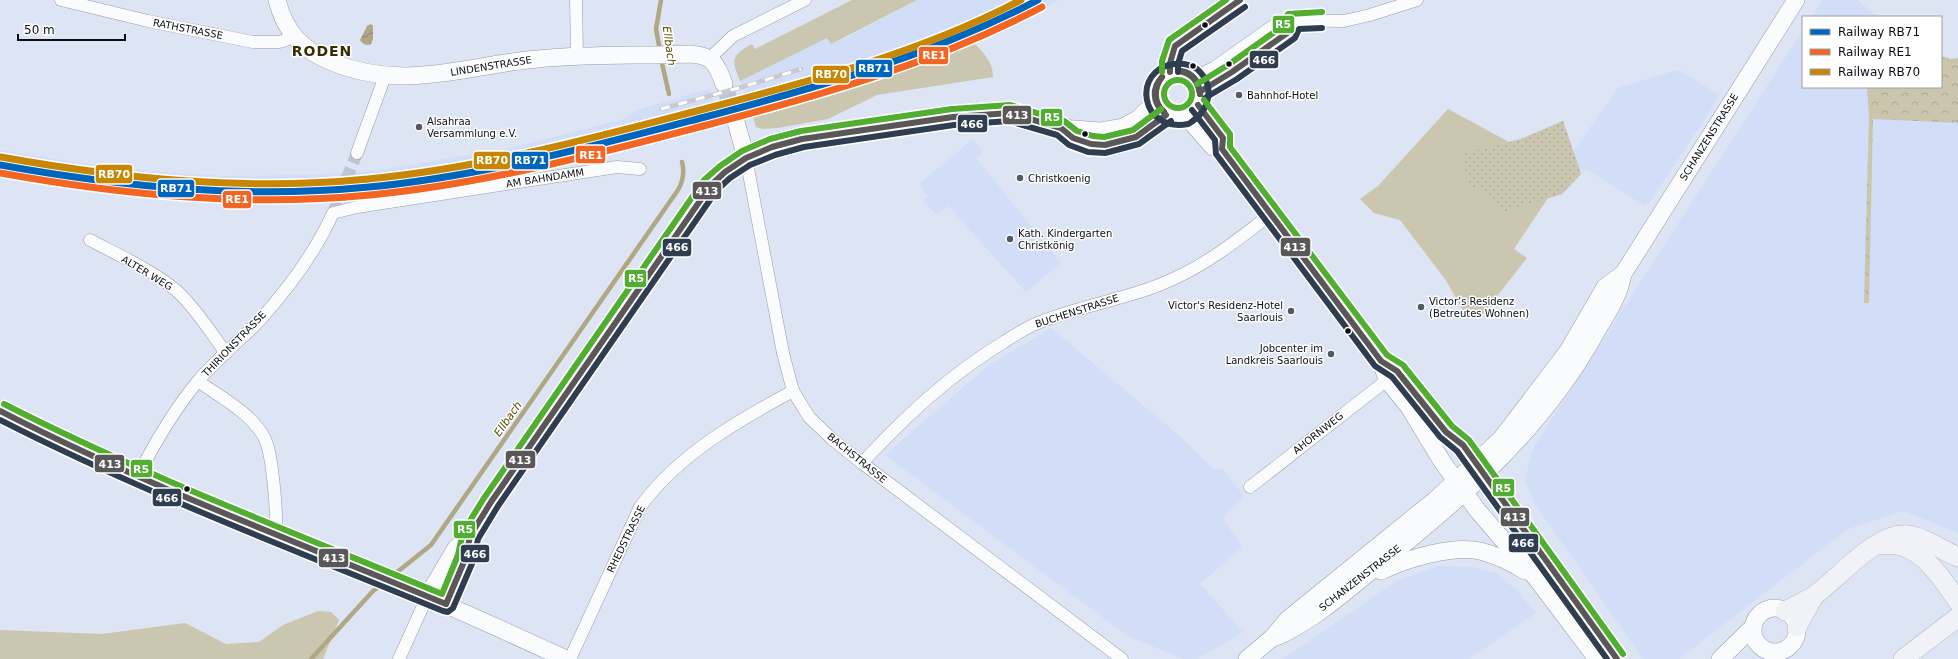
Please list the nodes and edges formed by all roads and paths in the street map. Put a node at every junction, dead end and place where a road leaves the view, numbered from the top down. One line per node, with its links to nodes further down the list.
1 (60, 0): 7 (street, RATHSTRASSE)
2 (277, 0): 7 (street, LINDENSTRASSE)
3 (576, 0): 8 (street)
4 (805, 0): 9 (street)
5 (1417, 0): 12 (street)
6 (1796, 0): 30 (street, SCHANZENSTRASSE)
7 (292, 35): 10 (street, LINDENSTRASSE)
8 (577, 55): 9 (street, LINDENSTRASSE); 10 (street, LINDENSTRASSE)
9 (710, 58): 11 (street)
10 (385, 76): 17 (street)
11 (724, 84)
12 (1195, 98): 13 (street); 14 (street); 21 (street)
13 (1155, 102): 14 (street); 16 (street)
14 (1166, 115): 16 (street)
15 (735, 118): 18 (street)
16 (1058, 127): 18 (street)
17 (357, 153)
18 (746, 158): 27 (street, BACHSTRASSE); 36 (street)
19 (640, 169): 20 (street, AM BAHNDAMM)
20 (333, 213): 23 (street, THIRIONSTRASSE)
21 (1271, 214): 24 (street); 29 (street, BUCHENSTRASSE)
22 (90, 240): 23 (street, ALTER WEG)
23 (226, 353): 26 (street, THIRIONSTRASSE)
24 (1382, 361): 25 (street); 30 (street)
25 (1387, 380): 32 (street); 33 (street, AHORNWEG)
26 (198, 381): 31 (street, THIRIONSTRASSE); 35 (street)
27 (793, 391): 29 (street, BACHSTRASSE); 55 (street, RHEDSTRASSE)
28 (0, 411): 31 (street)
29 (862, 463): 56 (street, BACHSTRASSE)
30 (1480, 468): 32 (street, SCHANZENSTRASSE); 59 (street)
31 (138, 476): 35 (street)
32 (1460, 486): 34 (street, SCHANZENSTRASSE); 40 (street)
33 (1250, 487)
34 (1440, 506): 41 (street, SCHANZENSTRASSE); 50 (street, SCHANZENSTRASSE)
35 (276, 535): 42 (street)
36 (470, 536): 42 (street); 45 (street)
37 (1872, 547): 38 (main road); 43 (main road); 44 (main road)
38 (1951, 555): 39 (main road)
39 (1958, 566)
40 (1536, 578): 41 (street); 58 (street)
41 (1359, 581): 50 (street, SCHANZENSTRASSE)
42 (427, 596): 45 (street); 53 (street)
43 (1814, 596): 46 (main road); 48 (main road)
44 (1958, 602)
45 (446, 604): 54 (street)
46 (1785, 611): 48 (street); 49 (street)
47 (1958, 617): 60 (main road)
48 (1797, 626): 51 (street)
49 (1753, 627): 51 (street); 52 (street)
50 (1272, 638): 57 (street, SCHANZENSTRASSE)
51 (1760, 646): 52 (street)
52 (1723, 658)
53 (399, 659)
54 (566, 659)
55 (570, 659)
56 (1122, 659)
57 (1247, 659)
58 (1597, 659)
59 (1617, 659)
60 (1903, 659)

